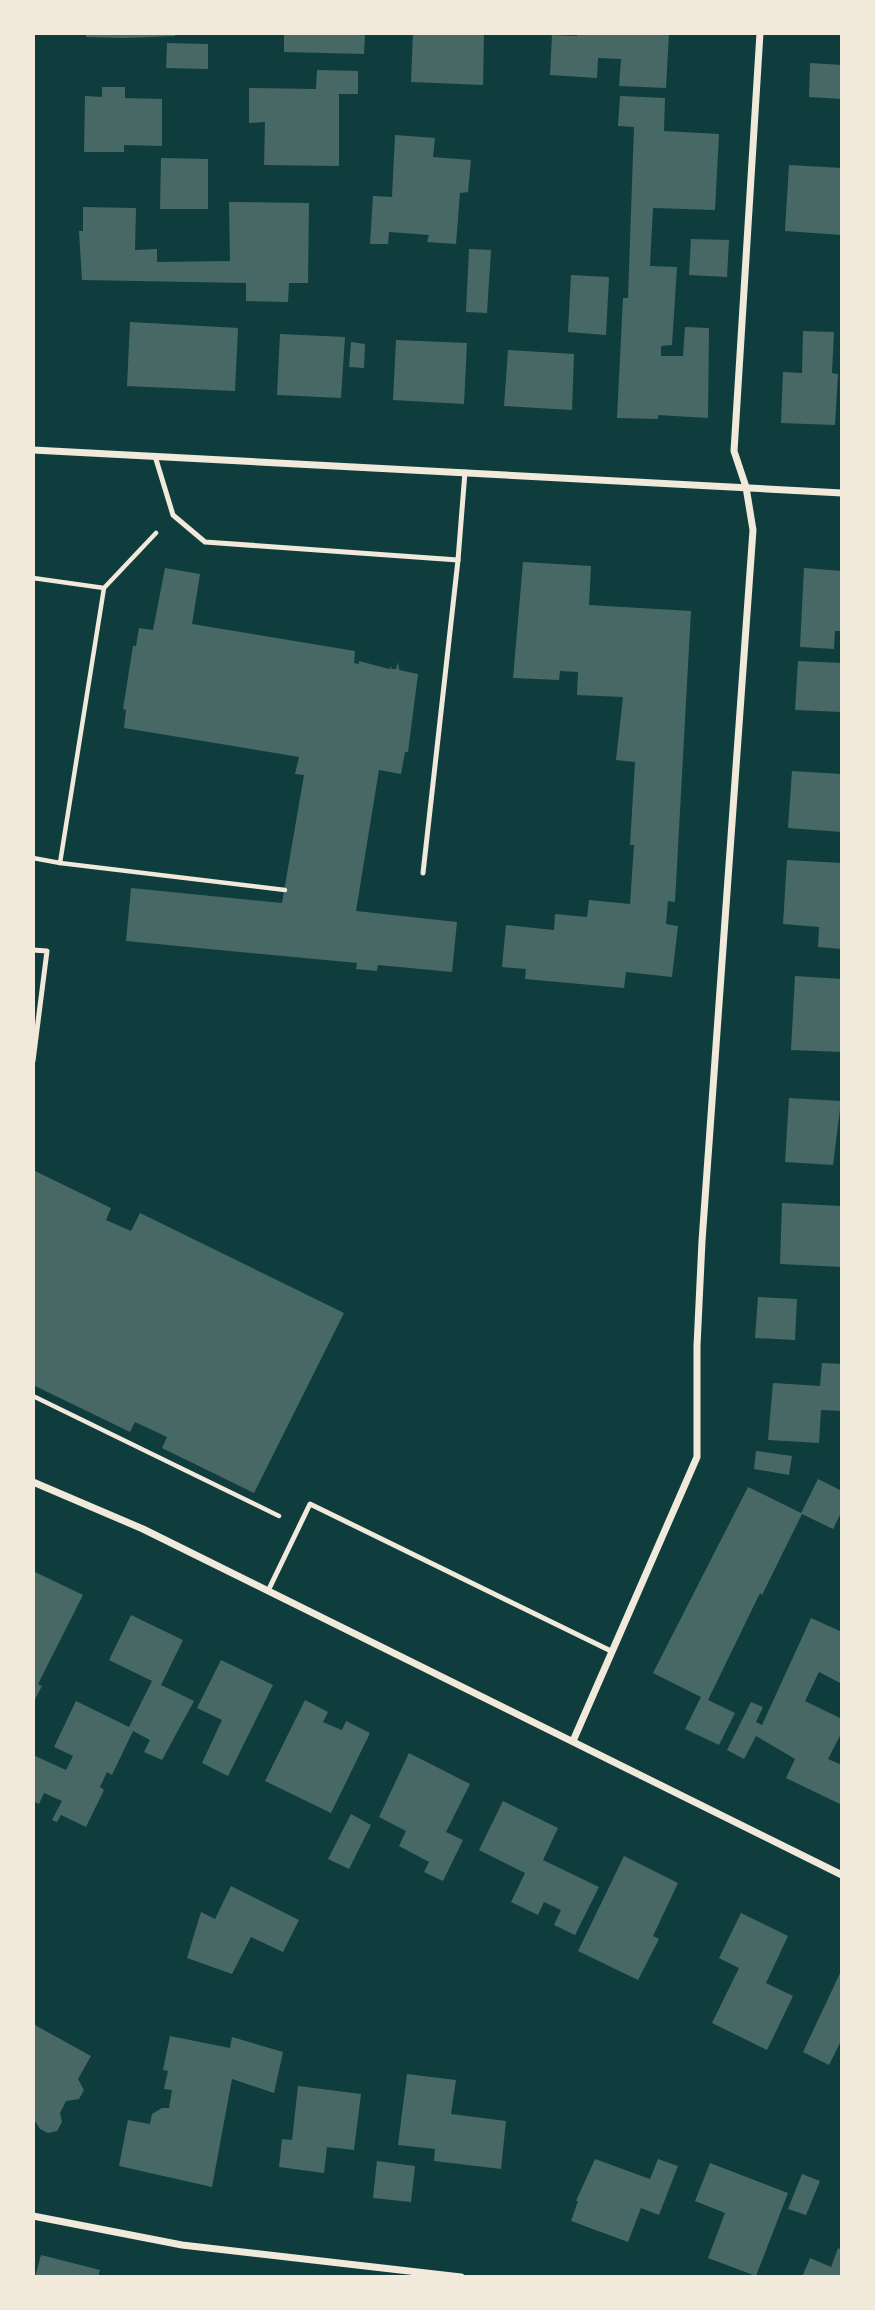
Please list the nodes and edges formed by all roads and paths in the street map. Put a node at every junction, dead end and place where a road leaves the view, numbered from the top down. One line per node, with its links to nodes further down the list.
1 (760, 33): 5 (street)
2 (33, 450): 3 (street)
3 (155, 456): 4 (street); 7 (lane)
4 (465, 472): 5 (street); 8 (lane)
5 (747, 487): 6 (street); 21 (street)
6 (842, 494)
7 (173, 515): 8 (lane); 10 (path)
8 (458, 560): 13 (lane)
9 (33, 579): 10 (path)
10 (104, 588): 12 (path)
11 (33, 858): 12 (path)
12 (60, 863): 14 (path)
13 (423, 873)
14 (285, 890)
15 (33, 950): 16 (lane)
16 (33, 1061)
17 (33, 1396): 19 (path)
18 (33, 1482): 20 (street)
19 (299, 1526): 20 (lane); 21 (lane)
20 (268, 1591): 22 (street)
21 (611, 1651): 22 (street)
22 (573, 1741): 23 (street)
23 (842, 1875)
24 (33, 2216): 25 (street)
25 (402, 2274): 26 (street)
26 (461, 2277)

